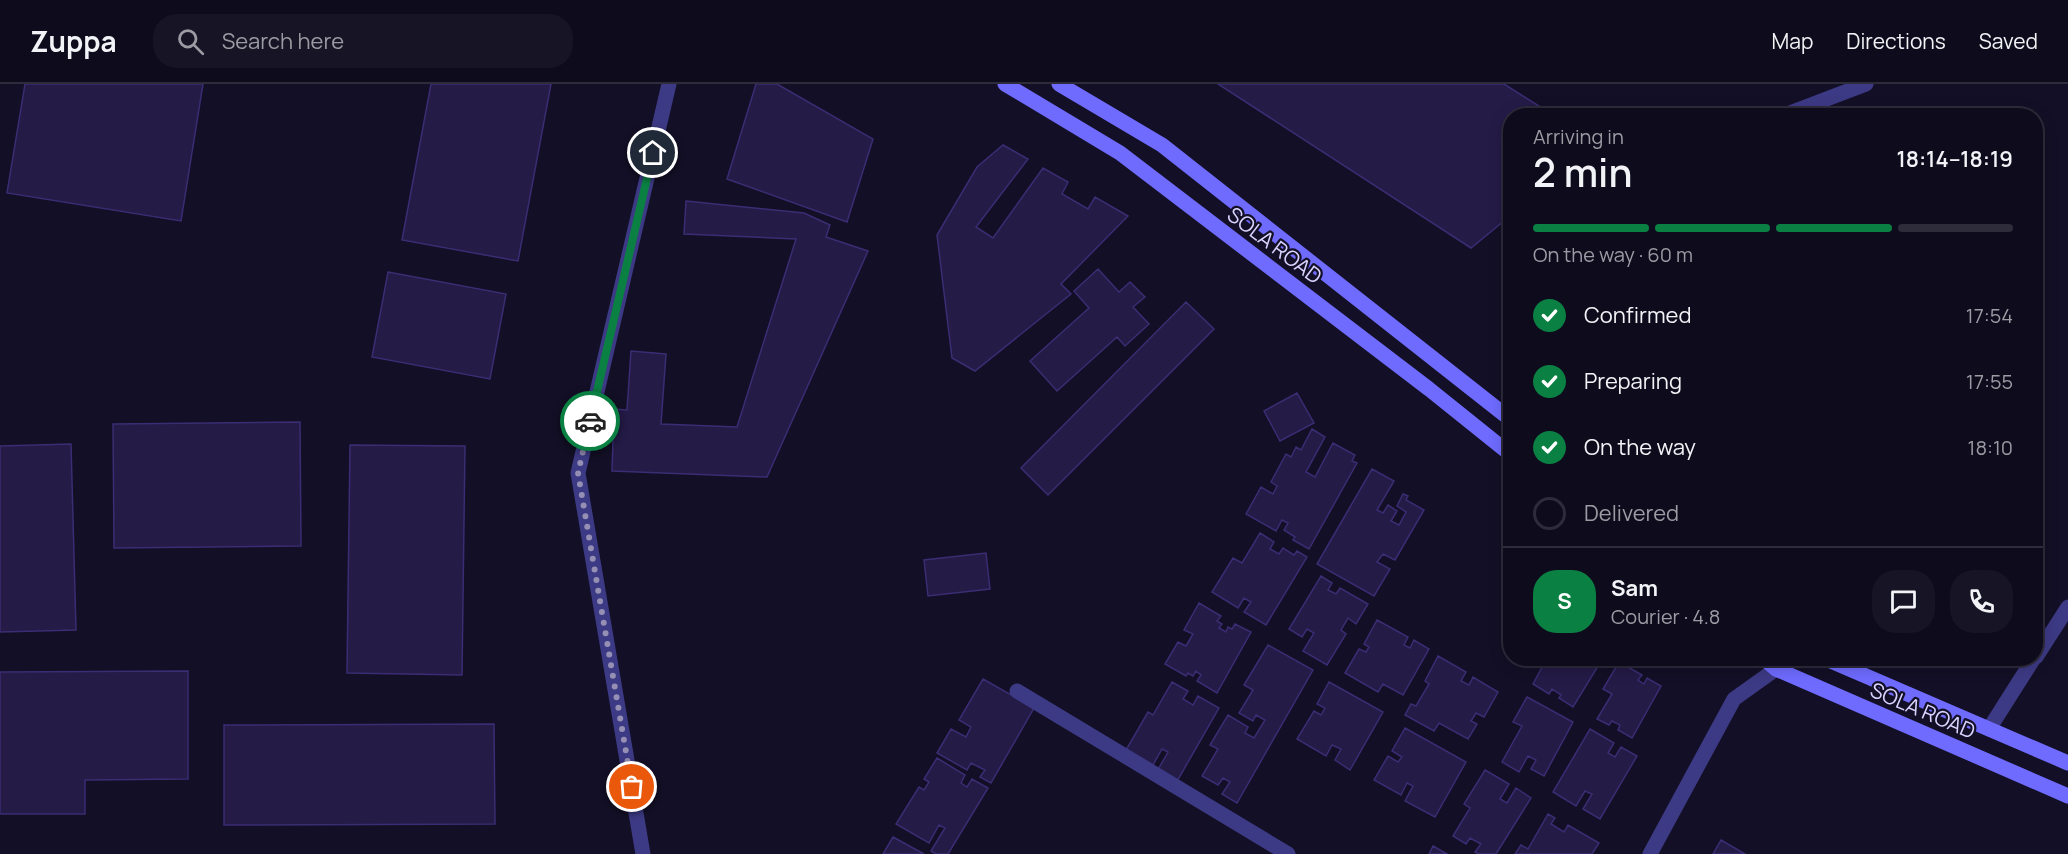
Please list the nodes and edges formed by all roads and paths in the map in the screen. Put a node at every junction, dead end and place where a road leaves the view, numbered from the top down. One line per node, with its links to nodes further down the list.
1 (669, 84): 18 (street)
2 (1005, 84): 7 (main road, SOLA ROAD)
3 (1059, 84): 6 (main road, SOLA ROAD)
4 (1866, 84): 5 (street)
5 (1803, 108)
6 (1503, 413)
7 (1503, 448)
8 (2068, 607): 9 (street)
9 (2043, 646)
10 (1776, 666): 20 (street)
11 (1783, 666): 17 (main road, SOLA ROAD)
12 (1843, 666): 15 (main road, SOLA ROAD)
13 (2030, 666): 15 (street)
14 (1017, 691): 19 (street)
15 (1989, 729): 16 (main road, SOLA ROAD)
16 (2068, 763)
17 (2068, 796)
18 (643, 854)
19 (1288, 854)
20 (1650, 854)

